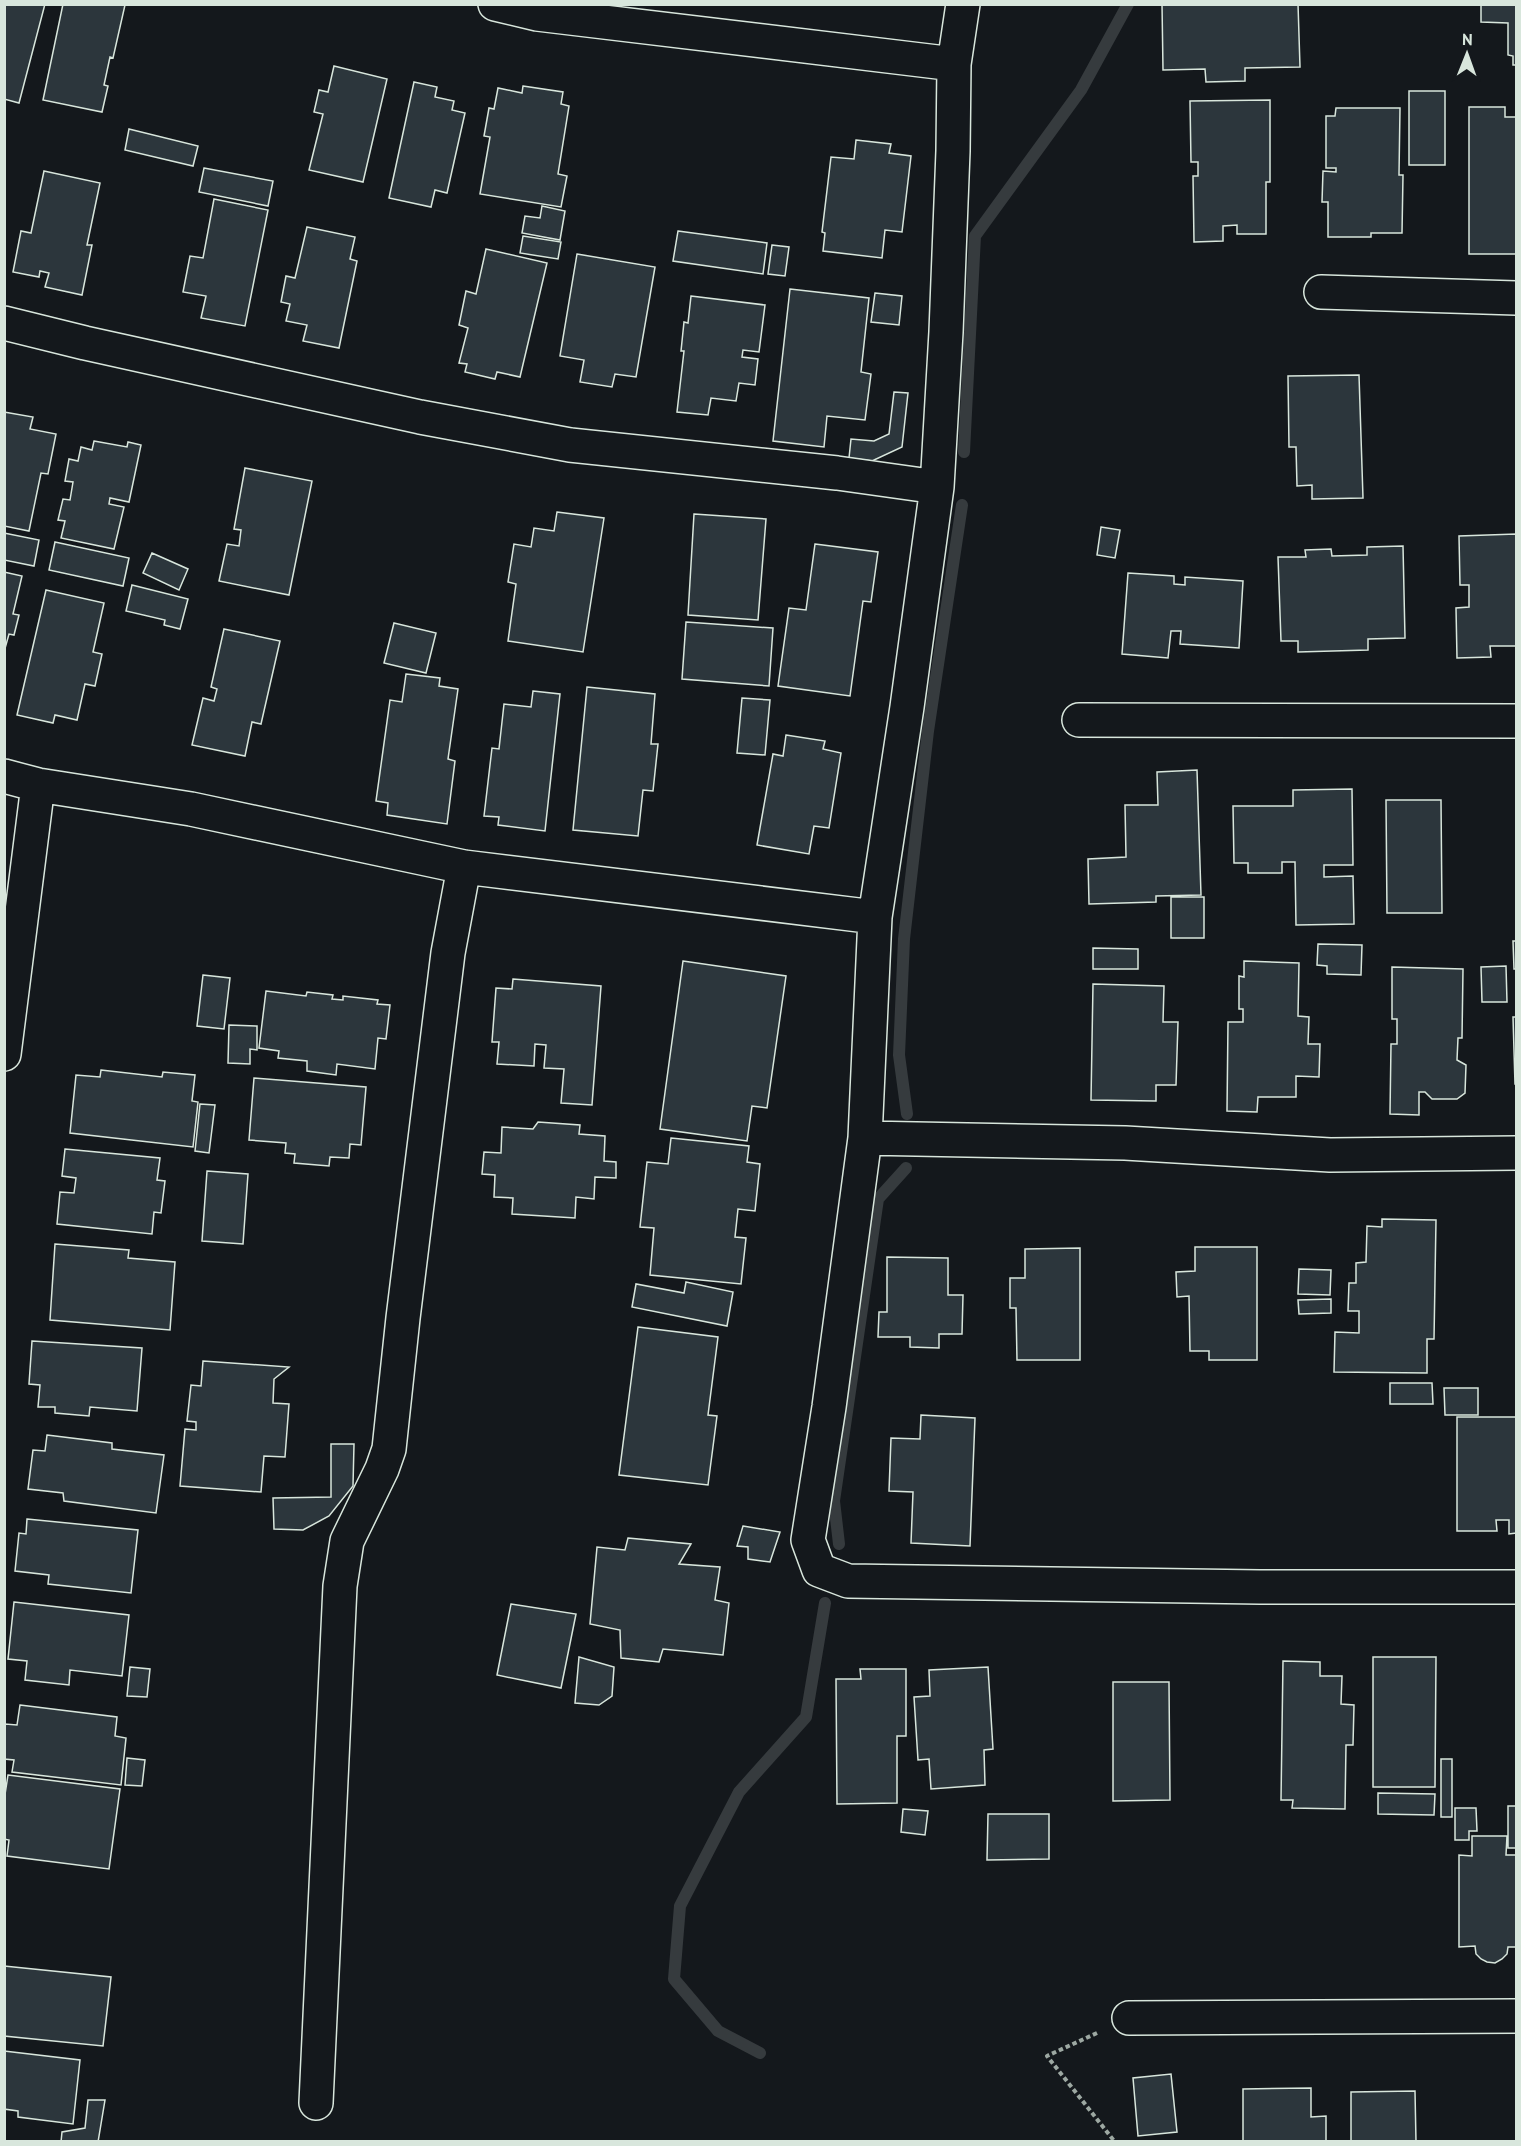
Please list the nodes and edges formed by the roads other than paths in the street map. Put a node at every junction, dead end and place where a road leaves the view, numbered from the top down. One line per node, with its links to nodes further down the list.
1 (495, 4): 3 (street)
2 (963, 4): 3 (street)
3 (954, 64): 7 (street)
4 (1322, 292): 5 (street)
5 (1516, 298)
6 (4, 323): 7 (street)
7 (937, 487): 13 (street)
8 (1079, 720): 9 (street)
9 (1516, 721)
10 (4, 776): 11 (street)
11 (38, 785): 12 (street); 14 (street)
12 (464, 867): 13 (street); 20 (street)
13 (874, 917): 15 (street)
14 (4, 1054)
15 (865, 1138): 16 (street); 17 (street)
16 (1516, 1153)
17 (1516, 1587)
18 (1516, 2016): 19 (street)
19 (1129, 2018)
20 (316, 2103)

